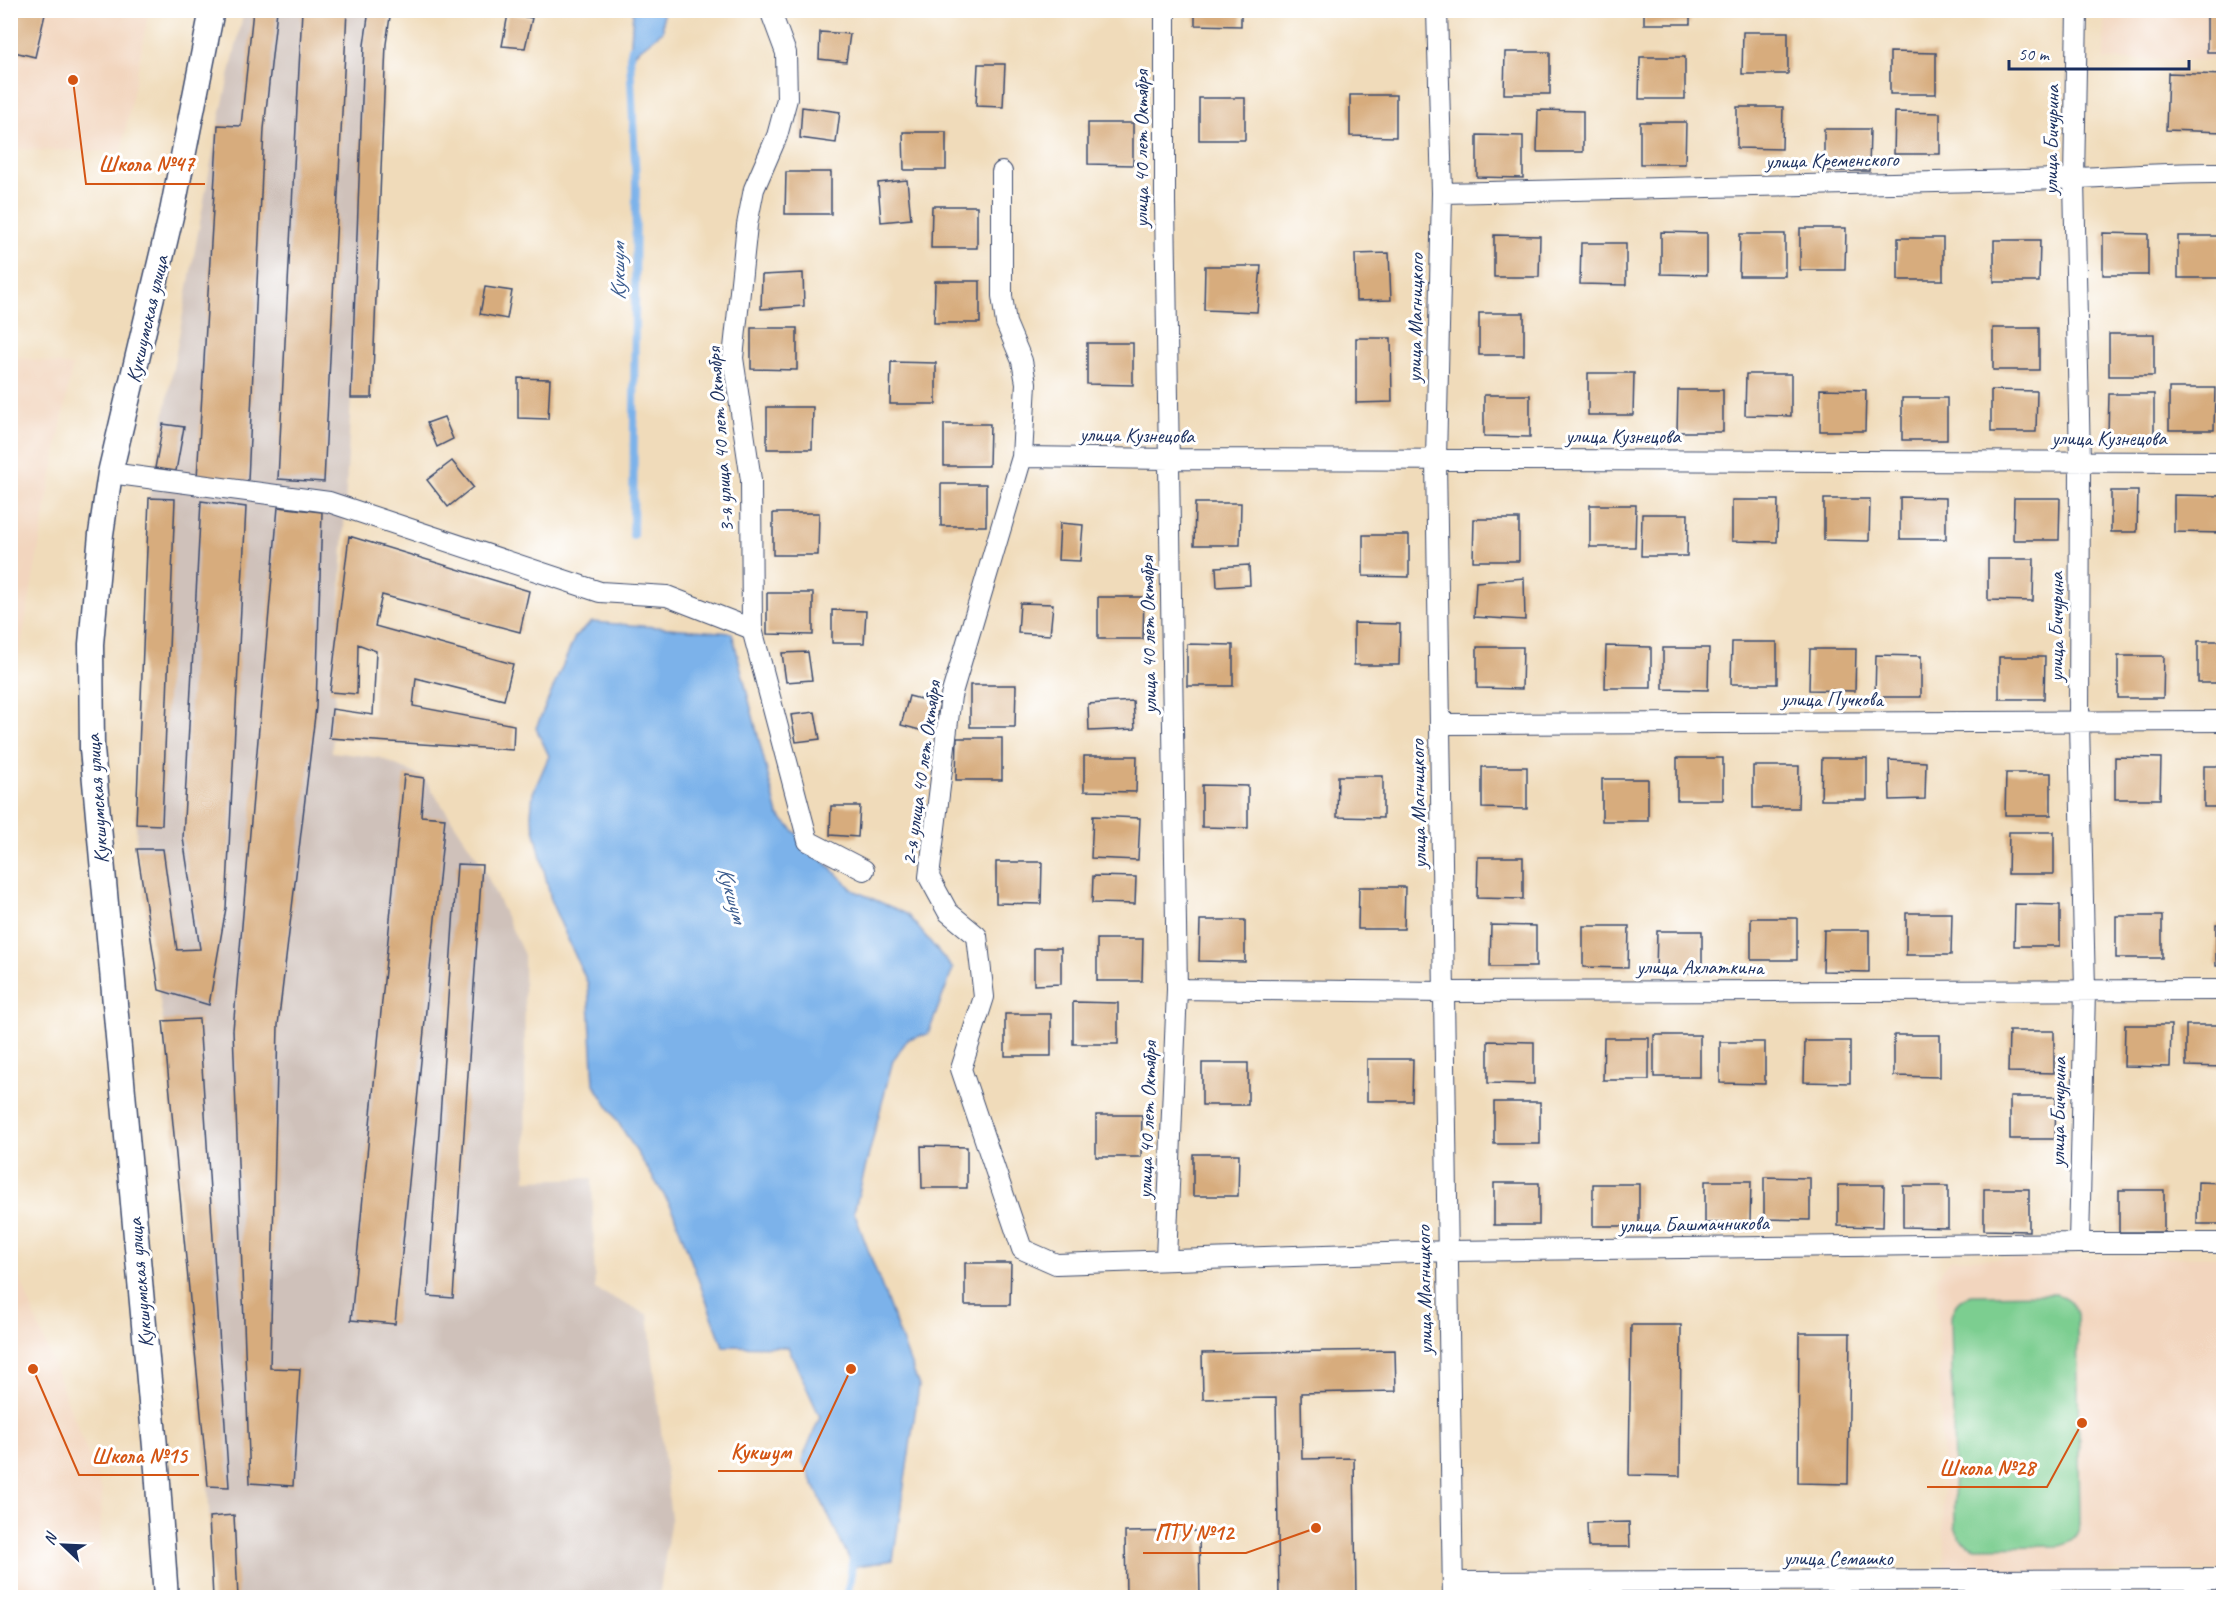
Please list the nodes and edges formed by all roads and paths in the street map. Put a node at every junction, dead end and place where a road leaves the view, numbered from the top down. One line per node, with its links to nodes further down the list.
1 (212, 10): 15 (street, Кукшумская улица)
2 (770, 10): 16 (street, 3-я улица 40 лет Октября)
3 (1165, 10): 11 (street, улица 40 лет Октября)
4 (1437, 10): 9 (street, улица Магницкого)
5 (2078, 10): 8 (street, улица Бичурина)
6 (1002, 172): 10 (street, 2-я улица 40 лет Октября)
7 (2223, 173): 8 (street, улица Кременского)
8 (2074, 180): 9 (street, улица Кременского); 13 (street, улица Бичурина)
9 (1442, 193): 12 (street, улица Магницкого)
10 (1022, 457): 11 (street, улица Кузнецова); 28 (street, 2-я улица 40 лет Октября)
11 (1170, 459): 12 (street, улица Кузнецова); 21 (street, улица 40 лет Октября)
12 (1436, 460): 13 (street, улица Кузнецова); 19 (street, улица Магницкого)
13 (2080, 462): 14 (street, улица Кузнецова); 18 (street, улица Бичурина)
14 (2223, 462)
15 (110, 473): 16 (street); 31 (street, Кукшумская улица)
16 (752, 629): 20 (street, 3-я улица 40 лет Октября)
17 (2223, 721): 18 (street, улица Пучкова)
18 (2079, 722): 19 (street, улица Пучкова); 22 (street, улица Бичурина)
19 (1441, 724): 24 (street, улица Магницкого)
20 (864, 870)
21 (1177, 989): 24 (street, улица Ахлаткина); 28 (street, улица 40 лет Октября)
22 (2085, 990): 23 (street, улица Ахлаткина); 24 (street, улица Ахлаткина); 25 (street, улица Бичурина)
23 (2223, 990)
24 (1444, 992): 27 (street, улица Магницкого)
25 (2079, 1243): 26 (street, улица Башмачникова); 27 (street, улица Башмачникова)
26 (2223, 1243)
27 (1447, 1251): 28 (street, улица Башмачникова); 30 (street, улица Магницкого)
28 (1166, 1259)
29 (2223, 1579): 30 (street, улица Семашко)
30 (1453, 1590)
31 (166, 1598)

